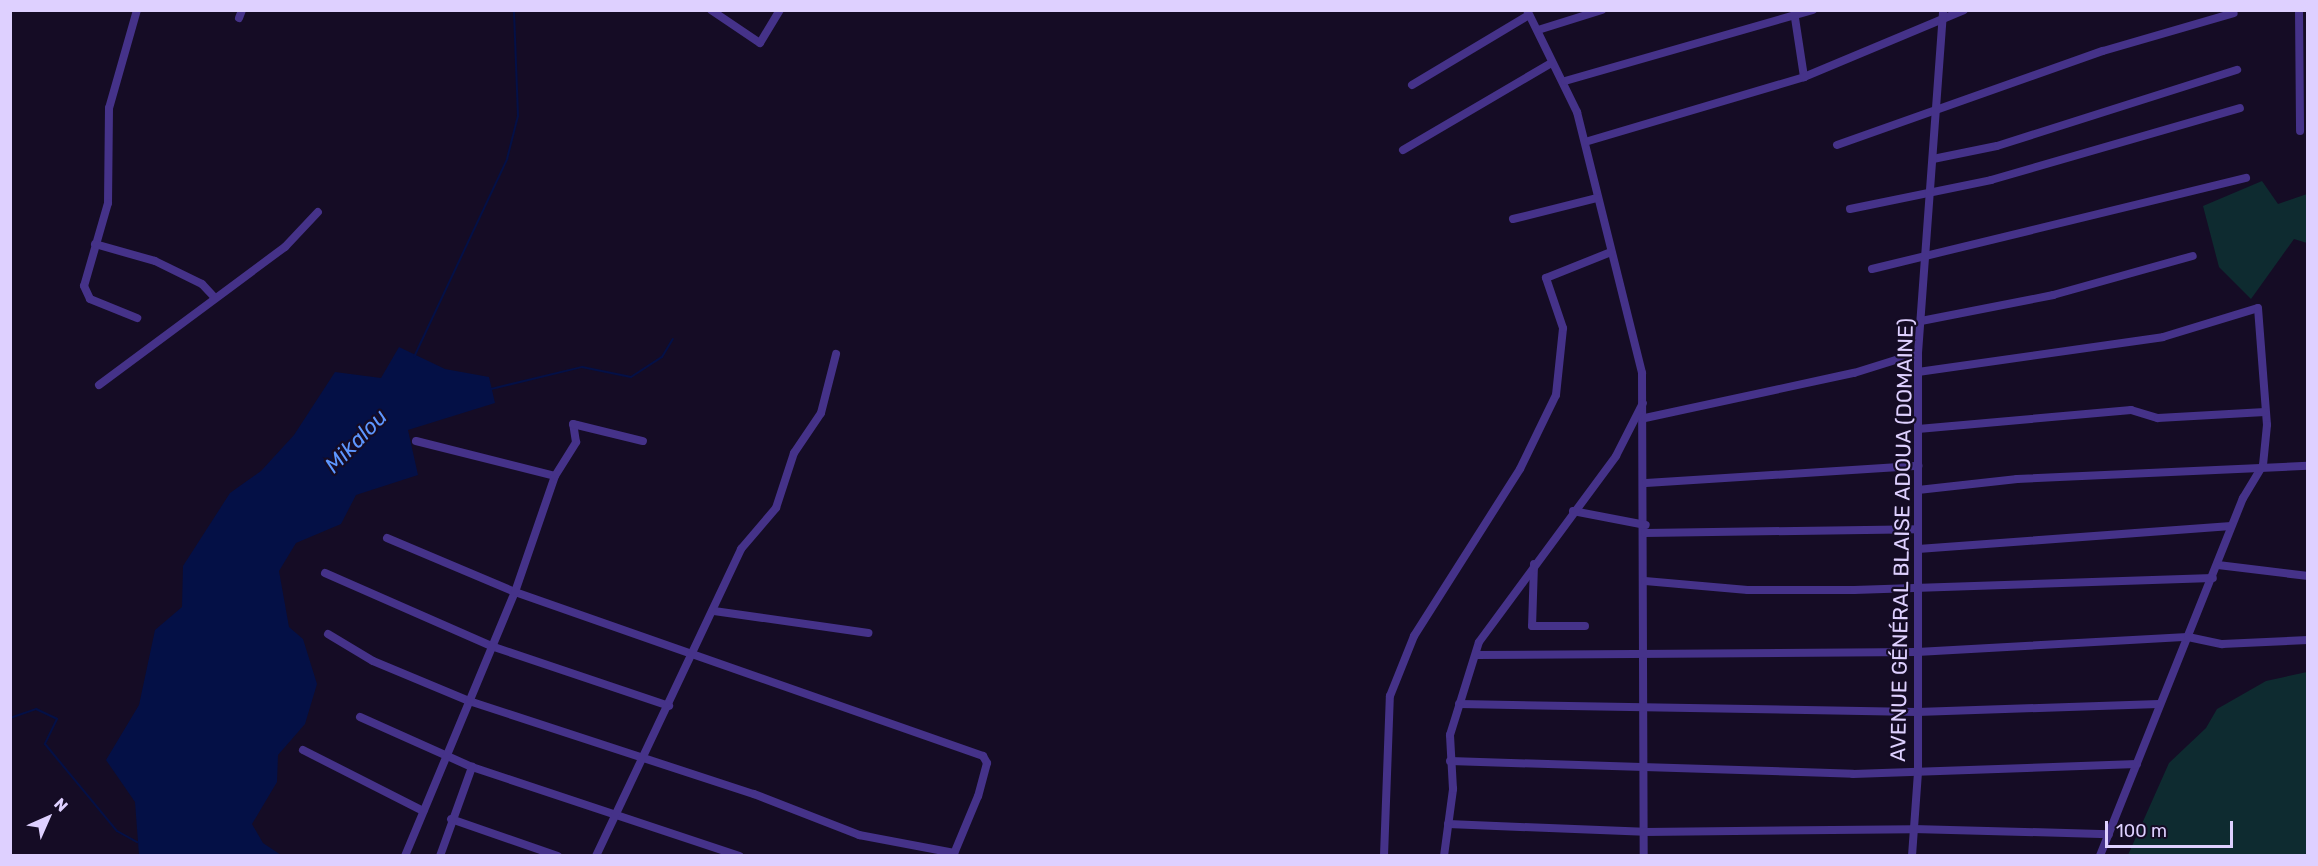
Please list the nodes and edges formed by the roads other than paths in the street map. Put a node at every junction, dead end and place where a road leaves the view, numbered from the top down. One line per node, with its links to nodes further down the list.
1 (137, 10): 31 (street)
2 (711, 10): 3 (street)
3 (780, 10)
4 (1602, 10): 12 (street)
5 (1813, 10): 11 (street)
6 (1964, 10): 10 (street)
7 (2299, 10): 20 (street)
8 (1528, 13): 12 (street); 17 (street)
9 (2234, 13): 18 (street)
10 (1943, 15): 15 (street); 18 (street, AVENUE GÉNÉRAL BLAISE ADOUA (DOMAINE))
11 (1795, 18): 15 (street); 16 (street)
12 (1538, 30): 13 (street)
13 (1551, 63): 16 (street); 23 (street)
14 (2237, 70): 24 (street)
15 (1804, 77): 21 (street)
16 (1565, 81): 21 (street)
17 (1413, 85)
18 (1940, 108): 22 (street); 24 (street, AVENUE GÉNÉRAL BLAISE ADOUA (DOMAINE))
19 (2240, 108): 26 (street)
20 (2300, 131)
21 (1585, 142): 27 (street)
22 (1837, 145)
23 (1403, 150)
24 (1934, 159): 26 (street, AVENUE GÉNÉRAL BLAISE ADOUA (DOMAINE))
25 (2246, 178): 33 (street)
26 (1930, 196): 28 (street); 33 (street, AVENUE GÉNÉRAL BLAISE ADOUA (DOMAINE))
27 (1597, 198): 30 (street); 32 (street)
28 (1850, 210)
29 (318, 212): 36 (street)
30 (1513, 219)
31 (95, 244): 36 (street); 37 (street)
32 (1611, 252): 43 (street); 108 (street)
33 (1927, 256): 35 (street); 38 (street, AVENUE GÉNÉRAL BLAISE ADOUA (DOMAINE))
34 (2193, 256): 38 (street)
35 (1872, 269)
36 (215, 298): 42 (street)
37 (137, 318)
38 (1920, 321): 39 (street, AVENUE GÉNÉRAL BLAISE ADOUA (DOMAINE))
39 (1918, 353): 41 (street, AVENUE GÉNÉRAL BLAISE ADOUA (DOMAINE)); 45 (street)
40 (836, 354): 69 (street)
41 (1918, 372): 44 (street); 46 (street, AVENUE GÉNÉRAL BLAISE ADOUA (DOMAINE))
42 (99, 385)
43 (1644, 401): 45 (street); 55 (street)
44 (2265, 412): 46 (street); 49 (street)
45 (1645, 418): 53 (street)
46 (1918, 429): 50 (street, AVENUE GÉNÉRAL BLAISE ADOUA (DOMAINE))
47 (416, 441): 52 (street)
48 (643, 441): 52 (street)
49 (2263, 465): 51 (street); 54 (street); 56 (street)
50 (1918, 466): 53 (street); 54 (street, AVENUE GÉNÉRAL BLAISE ADOUA (DOMAINE))
51 (2307, 466)
52 (555, 476): 68 (street)
53 (1646, 483): 57 (street)
54 (1918, 490): 58 (street, AVENUE GÉNÉRAL BLAISE ADOUA (DOMAINE))
55 (1574, 511): 57 (street); 61 (street)
56 (2231, 526): 60 (street); 62 (street)
57 (1646, 529): 58 (street); 66 (street)
58 (1918, 529): 60 (street, AVENUE GÉNÉRAL BLAISE ADOUA (DOMAINE))
59 (387, 538): 68 (street)
60 (1918, 549): 67 (street, AVENUE GÉNÉRAL BLAISE ADOUA (DOMAINE))
61 (1534, 564): 70 (street); 79 (street)
62 (2218, 565): 64 (street); 65 (street)
63 (325, 573): 75 (street)
64 (2307, 576)
65 (2213, 578): 67 (street); 73 (street)
66 (1645, 581): 67 (street); 78 (street)
67 (1918, 587): 76 (street, AVENUE GÉNÉRAL BLAISE ADOUA (DOMAINE))
68 (515, 592): 75 (street); 77 (street)
69 (714, 611): 71 (street); 77 (street)
70 (1585, 626)
71 (868, 633)
72 (328, 634): 80 (street)
73 (2188, 637): 74 (street); 76 (street); 82 (street)
74 (2307, 640)
75 (491, 646): 80 (street); 83 (street)
76 (1917, 652): 78 (street); 85 (street, AVENUE GÉNÉRAL BLAISE ADOUA (DOMAINE))
77 (694, 654): 83 (street); 102 (street)
78 (1644, 654): 79 (street); 84 (street)
79 (1476, 655): 81 (street)
80 (469, 701): 88 (street); 89 (street)
81 (1459, 704): 84 (street); 90 (street)
82 (2159, 704): 85 (street); 91 (street)
83 (669, 706): 89 (street)
84 (1644, 711): 85 (street); 93 (street)
85 (1917, 712): 94 (street, AVENUE GÉNÉRAL BLAISE ADOUA (DOMAINE))
86 (360, 717): 88 (street)
87 (303, 750): 95 (street)
88 (447, 758): 92 (street); 95 (street)
89 (642, 758): 96 (street); 102 (street)
90 (1450, 761): 93 (street); 98 (street)
91 (2137, 764): 94 (street); 101 (street)
92 (472, 767): 96 (street); 97 (street)
93 (1644, 770): 94 (street); 100 (street)
94 (1918, 772): 99 (street, AVENUE GÉNÉRAL BLAISE ADOUA (DOMAINE))
95 (423, 811): 103 (street)
96 (616, 812): 106 (street); 107 (street)
97 (451, 819): 104 (street); 105 (street)
98 (1449, 824): 100 (street); 109 (street)
99 (1913, 829): 100 (street); 101 (street); 111 (street, AVENUE GÉNÉRAL BLAISE ADOUA (DOMAINE))
100 (1644, 832): 110 (street)
101 (2109, 834): 112 (street)
102 (954, 854)
103 (405, 855)
104 (440, 855)
105 (558, 855)
106 (596, 855)
107 (740, 855)
108 (1384, 855)
109 (1444, 855)
110 (1644, 855)
111 (1912, 855)
112 (2100, 855)

